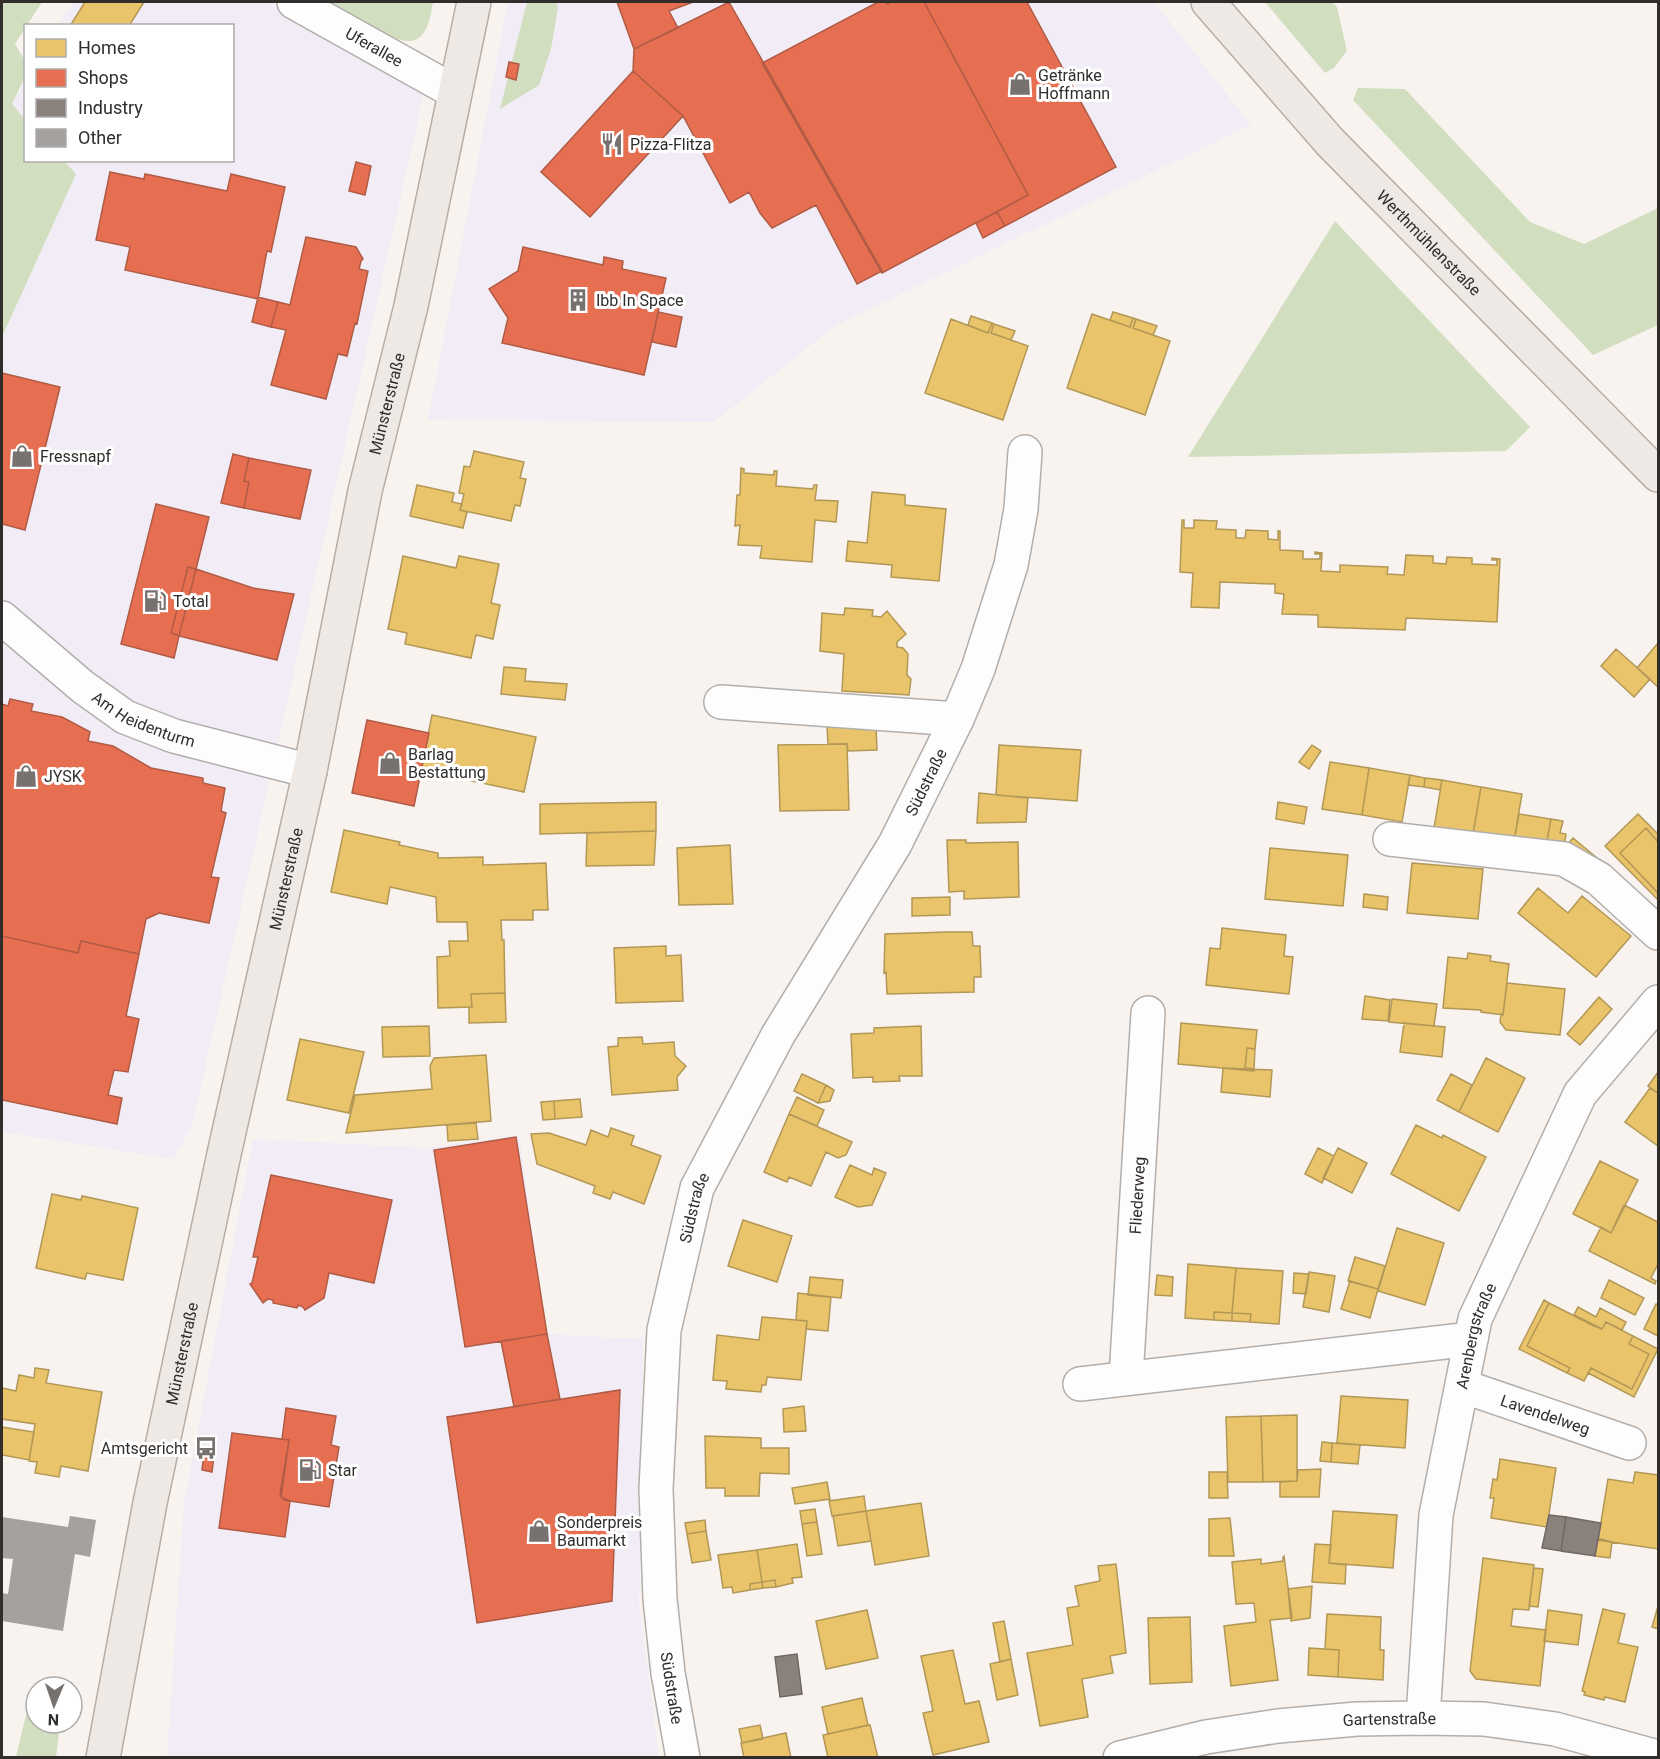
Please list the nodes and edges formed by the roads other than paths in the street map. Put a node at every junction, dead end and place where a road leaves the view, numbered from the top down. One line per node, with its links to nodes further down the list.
1 (294, 2): 4 (street, Uferallee)
2 (474, 2): 4 (main road, Münsterstraße)
3 (1208, 2): 6 (main road, Werthmühlenstraße)
4 (454, 92): 10 (main road, Münsterstraße)
5 (1024, 452): 9 (street, Südstraße)
6 (1659, 475)
7 (2, 618): 10 (street, Am Heidenturm)
8 (721, 702): 9 (street)
9 (957, 719): 23 (street, Südstraße)
10 (310, 771): 22 (main road, Münsterstraße)
11 (1390, 839): 12 (street)
12 (1659, 933)
13 (1659, 1002): 15 (street, Arenbergstraße)
14 (1148, 1013): 16 (street, Fliederweg)
15 (1471, 1339): 16 (street); 18 (street, Arenbergstraße)
16 (1126, 1378): 17 (street)
17 (1080, 1383)
18 (1462, 1386): 19 (street, Lavendelweg); 20 (street, Arenbergstraße)
19 (1629, 1443)
20 (1423, 1718): 21 (street, Gartenstraße); 24 (street, Gartenstraße)
21 (1659, 1757)
22 (103, 1758)
23 (683, 1758)
24 (1120, 1758)

